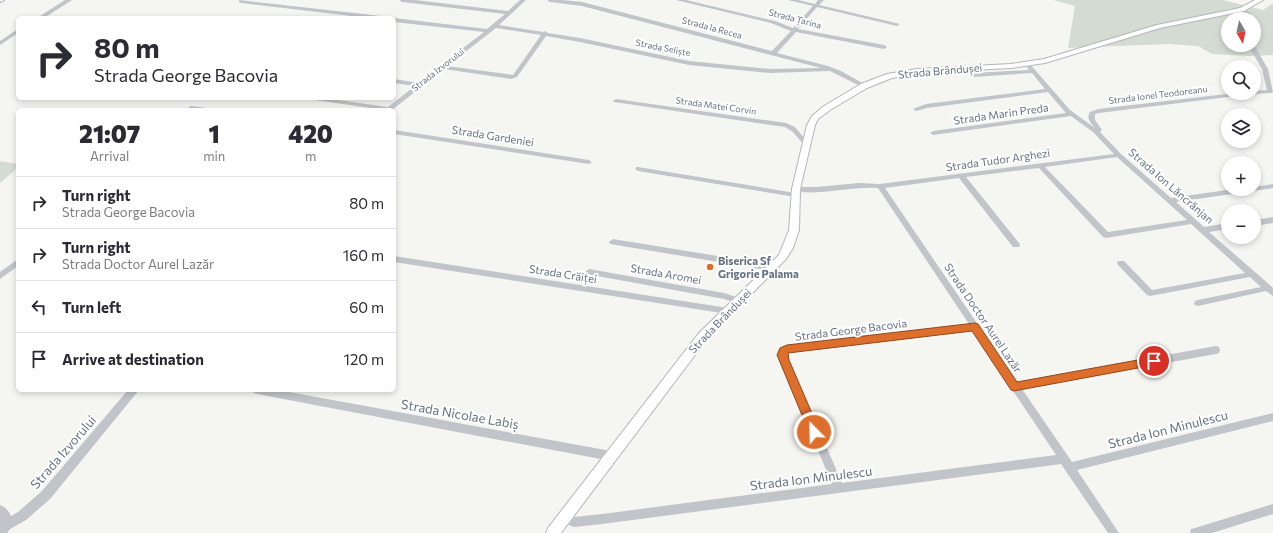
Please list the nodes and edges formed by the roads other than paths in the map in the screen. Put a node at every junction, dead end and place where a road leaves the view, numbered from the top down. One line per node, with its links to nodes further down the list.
1 (69, 0): 17 (street)
2 (241, 0): 18 (street)
3 (402, 0): 16 (street)
4 (523, 0): 16 (street, Strada Izvorului)
5 (550, 0): 11 (street, Strada la Recea)
6 (572, 0): 11 (street)
7 (679, 0): 22 (street, Strada Țarina)
8 (791, 0): 13 (street)
9 (821, 0): 13 (street)
10 (1260, 0): 14 (main road, Strada Brândușei)
11 (559, 1): 12 (street, Strada la Recea)
12 (583, 2): 29 (street, Strada la Recea)
13 (815, 5): 20 (street); 22 (street)
14 (1242, 10): 15 (street); 31 (main road, Strada Brândușei)
15 (1246, 12)
16 (509, 13): 21 (street, Strada Izvorului)
17 (43, 16)
18 (365, 16)
19 (396, 20): 23 (street)
20 (897, 24)
21 (495, 26): 23 (street, Strada Izvorului); 25 (street, Strada Seliște)
22 (794, 30): 27 (street, Strada Țarina); 29 (street)
23 (487, 31): 30 (street, Strada Izvorului)
24 (16, 32): 26 (street)
25 (544, 33): 30 (street); 32 (street, Strada Seliște)
26 (0, 43)
27 (884, 47)
28 (1256, 52): 38 (street)
29 (773, 54): 32 (street, Strada la Recea)
30 (441, 67): 35 (street, Strada Izvorului)
31 (1028, 67): 33 (street); 36 (main road, Strada Brândușei); 37 (street, Strada Ion Lăncrănjan)
32 (830, 69): 36 (street, Strada la Recea)
33 (973, 76)
34 (396, 81): 35 (street)
35 (419, 84): 43 (street, Strada Izvorului)
36 (864, 86): 49 (main road, Strada Brândușei)
37 (1050, 90): 44 (street); 45 (street, Strada Ion Lăncrănjan)
38 (1271, 93)
39 (1221, 97): 46 (street, Strada Ionel Teodoreanu)
40 (324, 100): 42 (street)
41 (616, 101): 49 (street, Strada Matei Corvin)
42 (382, 108)
43 (390, 108)
44 (916, 109)
45 (1072, 114): 46 (street, Strada Ion Lăncrănjan); 48 (street, Strada Marin Preda)
46 (1095, 131): 50 (street, Strada Ion Lăncrănjan)
47 (396, 132): 51 (street, Strada Gardeniei)
48 (933, 133)
49 (806, 144): 58 (main road, Strada Brândușei)
50 (1119, 155): 52 (street, Strada Tudor Arghezi); 60 (street, Strada Ion Lăncrănjan)
51 (589, 162)
52 (1040, 165): 54 (street, Strada Tudor Arghezi); 62 (street)
53 (638, 169): 58 (street)
54 (960, 176): 55 (street, Strada Tudor Arghezi); 67 (street)
55 (880, 186): 58 (street); 79 (street, Strada Doctor Aurel Lazăr)
56 (1273, 186): 57 (street)
57 (1261, 188)
58 (795, 192): 71 (main road, Strada Brândușei)
59 (1221, 193): 60 (street)
60 (1171, 200): 62 (street, Strada Ion Lăncrănjan)
61 (1273, 220): 63 (street)
62 (1194, 221): 65 (street, Strada Ion Lăncrănjan)
63 (1261, 222)
64 (1221, 227): 65 (street)
65 (1204, 230): 73 (street, Strada Ion Lăncrănjan)
66 (613, 242): 71 (street)
67 (1016, 245)
68 (396, 259): 78 (street, Strada Crăiței)
69 (1122, 263): 73 (street)
70 (16, 264): 74 (street)
71 (773, 268): 76 (main road, Strada Brândușei)
72 (589, 272): 76 (street, Strada Aromei)
73 (1253, 274): 75 (street, Strada Ion Lăncrănjan)
74 (0, 276)
75 (1271, 290): 77 (street)
76 (739, 300): 78 (main road, Strada Brândușei)
77 (1198, 303)
78 (728, 311): 85 (main road, Strada Brândușei)
79 (975, 327): 81 (street, Strada Doctor Aurel Lazăr); 87 (street, Strada George Bacovia)
80 (1216, 350): 81 (street)
81 (1014, 386): 86 (street, Strada Doctor Aurel Lazăr)
82 (132, 392): 91 (street, Strada Izvorului)
83 (268, 392): 85 (street, Strada Nicolae Labiș)
84 (1273, 417): 86 (street, Strada Ion Minulescu)
85 (611, 456): 90 (main road, Strada Brândușei)
86 (1066, 463): 87 (street, Strada Ion Minulescu); 93 (street, Strada Doctor Aurel Lazăr)
87 (839, 489): 90 (street, Strada Ion Minulescu)
88 (1273, 509): 94 (street)
89 (0, 510): 91 (street)
90 (564, 518): 92 (main road, Strada Brândușei)
91 (3, 529)
92 (553, 533)
93 (1114, 533)
94 (1195, 533)

